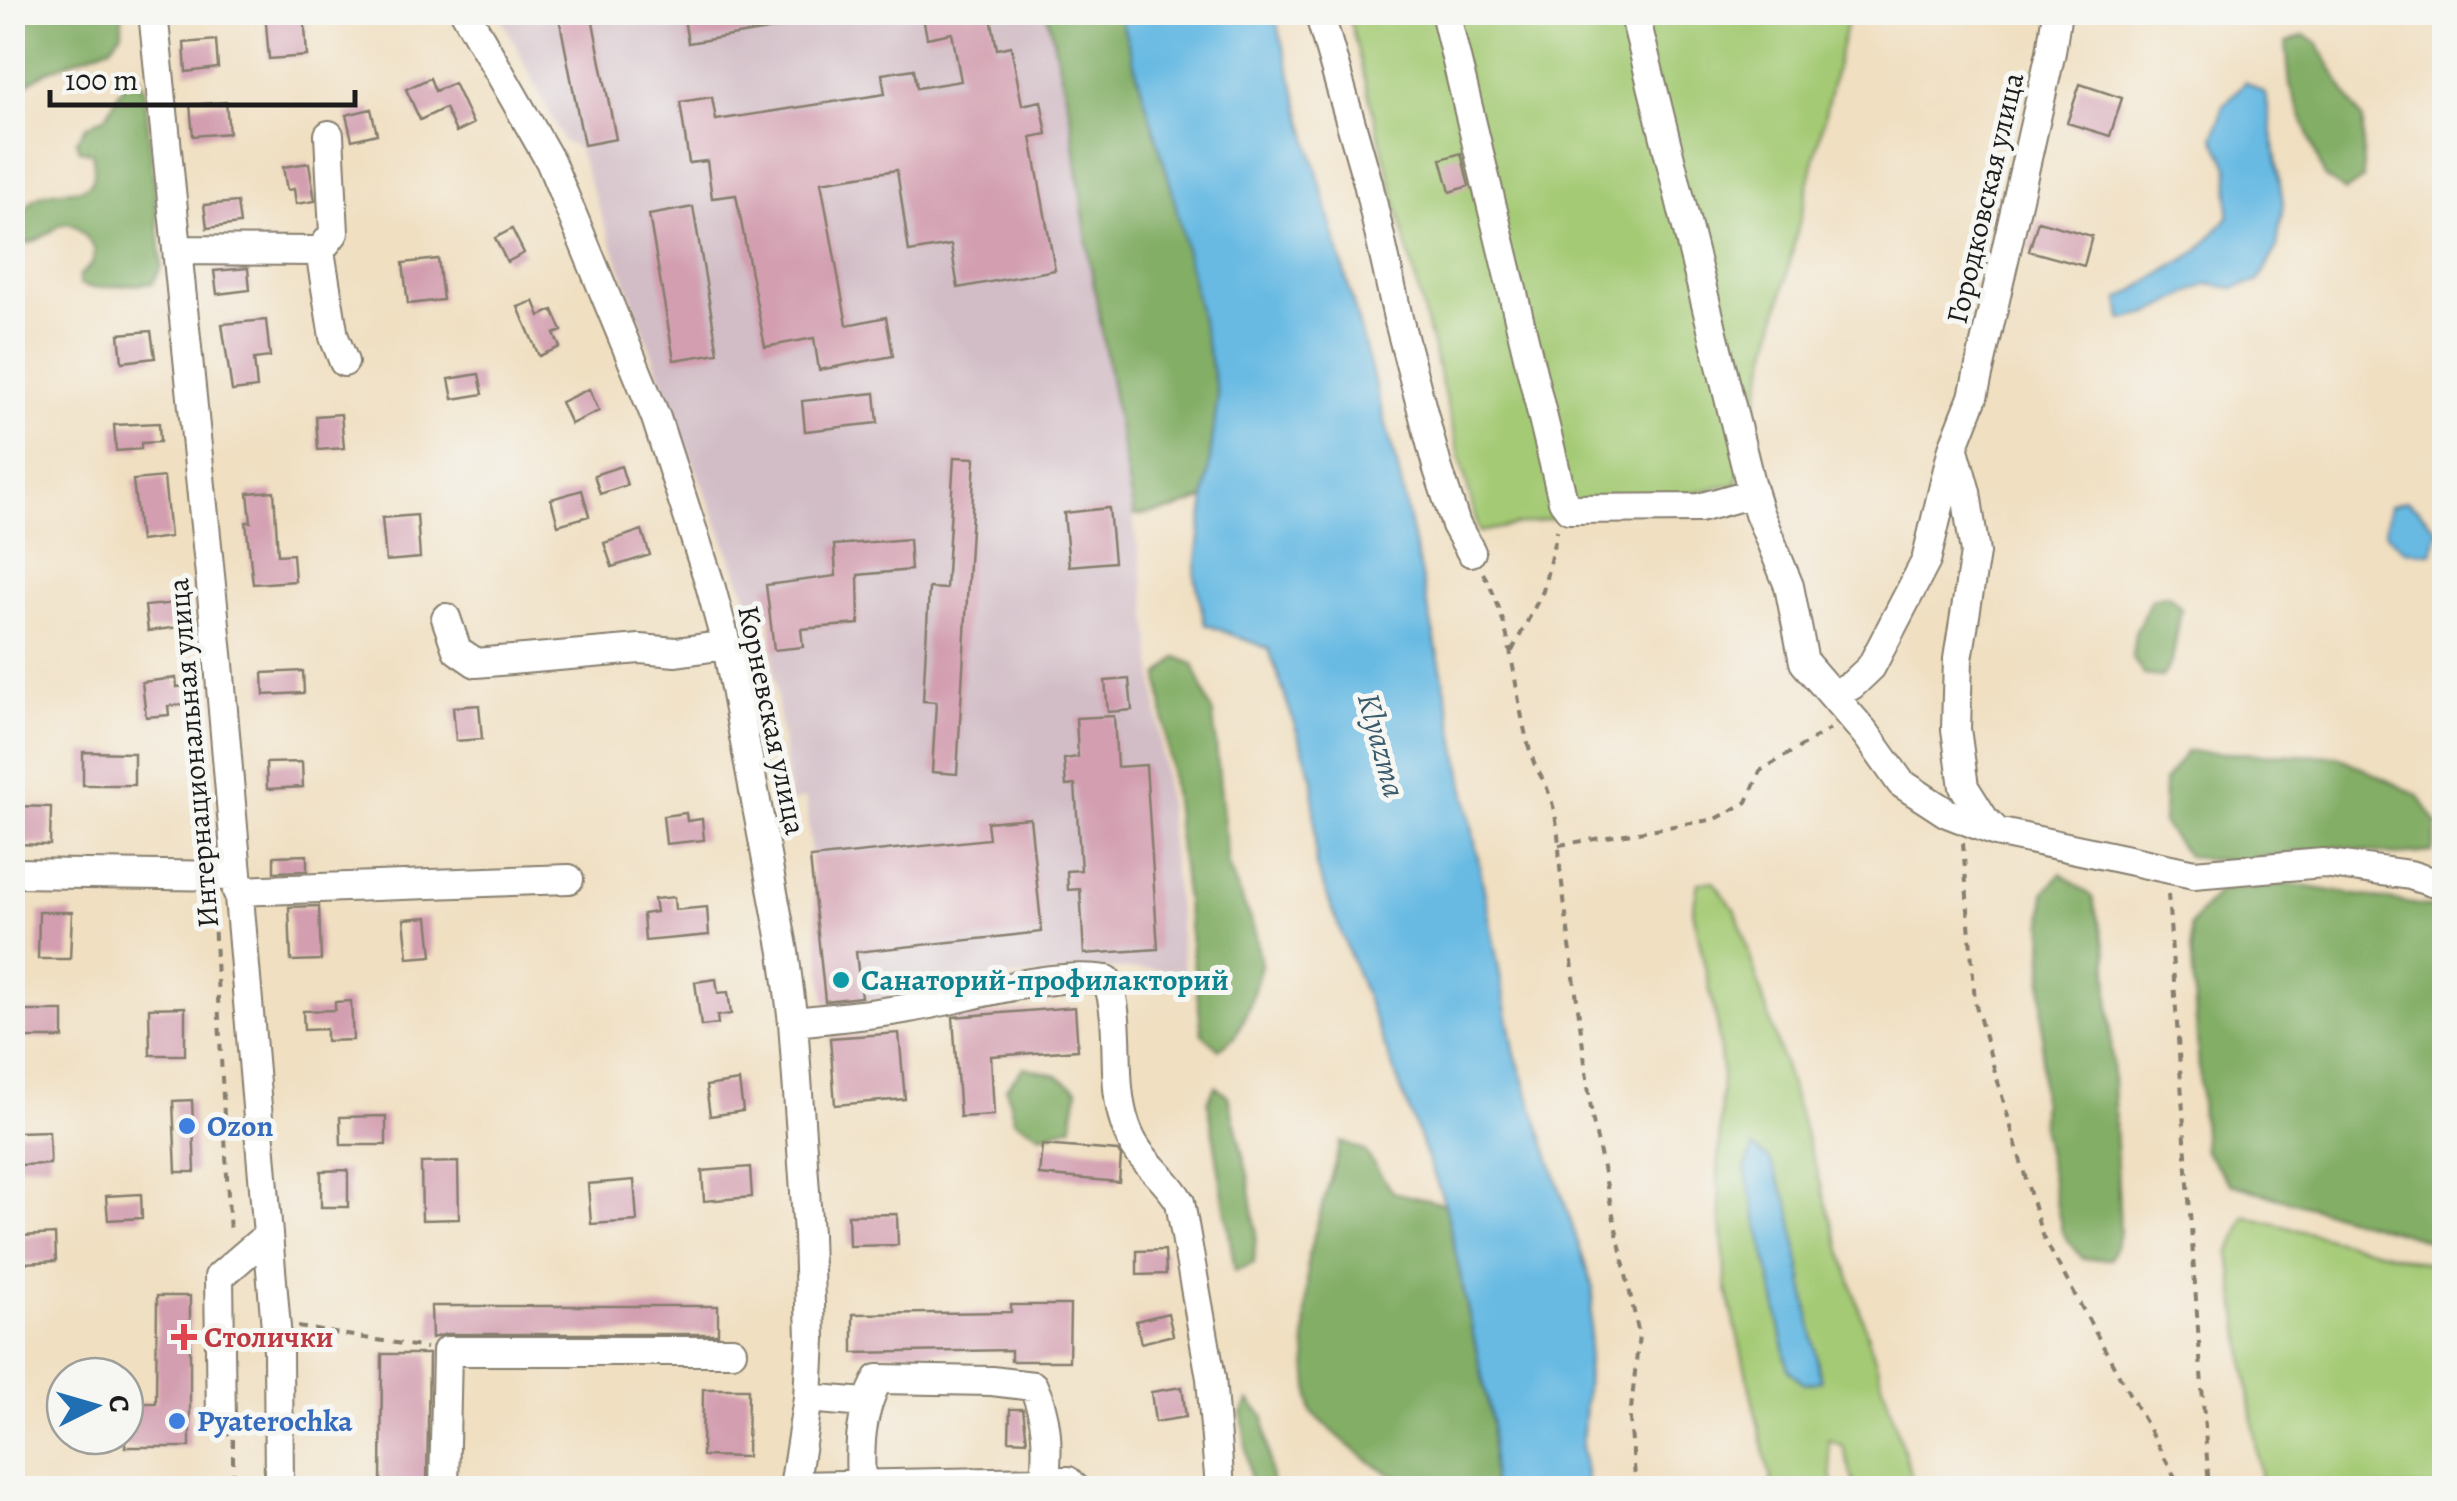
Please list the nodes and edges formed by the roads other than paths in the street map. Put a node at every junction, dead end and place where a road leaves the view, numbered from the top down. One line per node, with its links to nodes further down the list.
1 (153, 12): 8 (street, Интернациональная улица)
2 (465, 12): 15 (street, Корневская улица)
3 (1319, 12): 13 (street)
4 (1445, 12): 12 (street)
5 (1634, 12): 12 (street)
6 (2057, 12): 11 (street, Городковская улица)
7 (329, 136): 9 (street)
8 (177, 250): 9 (street); 20 (street, Интернациональная улица)
9 (320, 251): 10 (street)
10 (344, 362)
11 (1953, 448): 16 (street, Городковская улица); 17 (street)
12 (1752, 488): 16 (street)
13 (1471, 552)
14 (446, 618): 15 (street)
15 (726, 645): 22 (street, Корневская улица)
16 (1842, 706): 17 (street)
17 (1996, 832): 21 (street)
18 (12, 873): 20 (street)
19 (569, 879): 20 (street)
20 (228, 881): 23 (street, Интернациональная улица)
21 (2444, 886)
22 (793, 1022): 25 (street, Корневская улица); 34 (street)
23 (268, 1235): 27 (street); 31 (street, Интернациональная улица)
24 (732, 1351): 32 (street)
25 (808, 1398): 26 (street); 30 (street, Корневская улица)
26 (865, 1403): 28 (street); 29 (street)
27 (227, 1428)
28 (1045, 1481): 29 (street); 33 (street)
29 (861, 1485): 30 (street)
30 (794, 1487)
31 (280, 1488)
32 (444, 1488)
33 (1075, 1488)
34 (1220, 1488)

